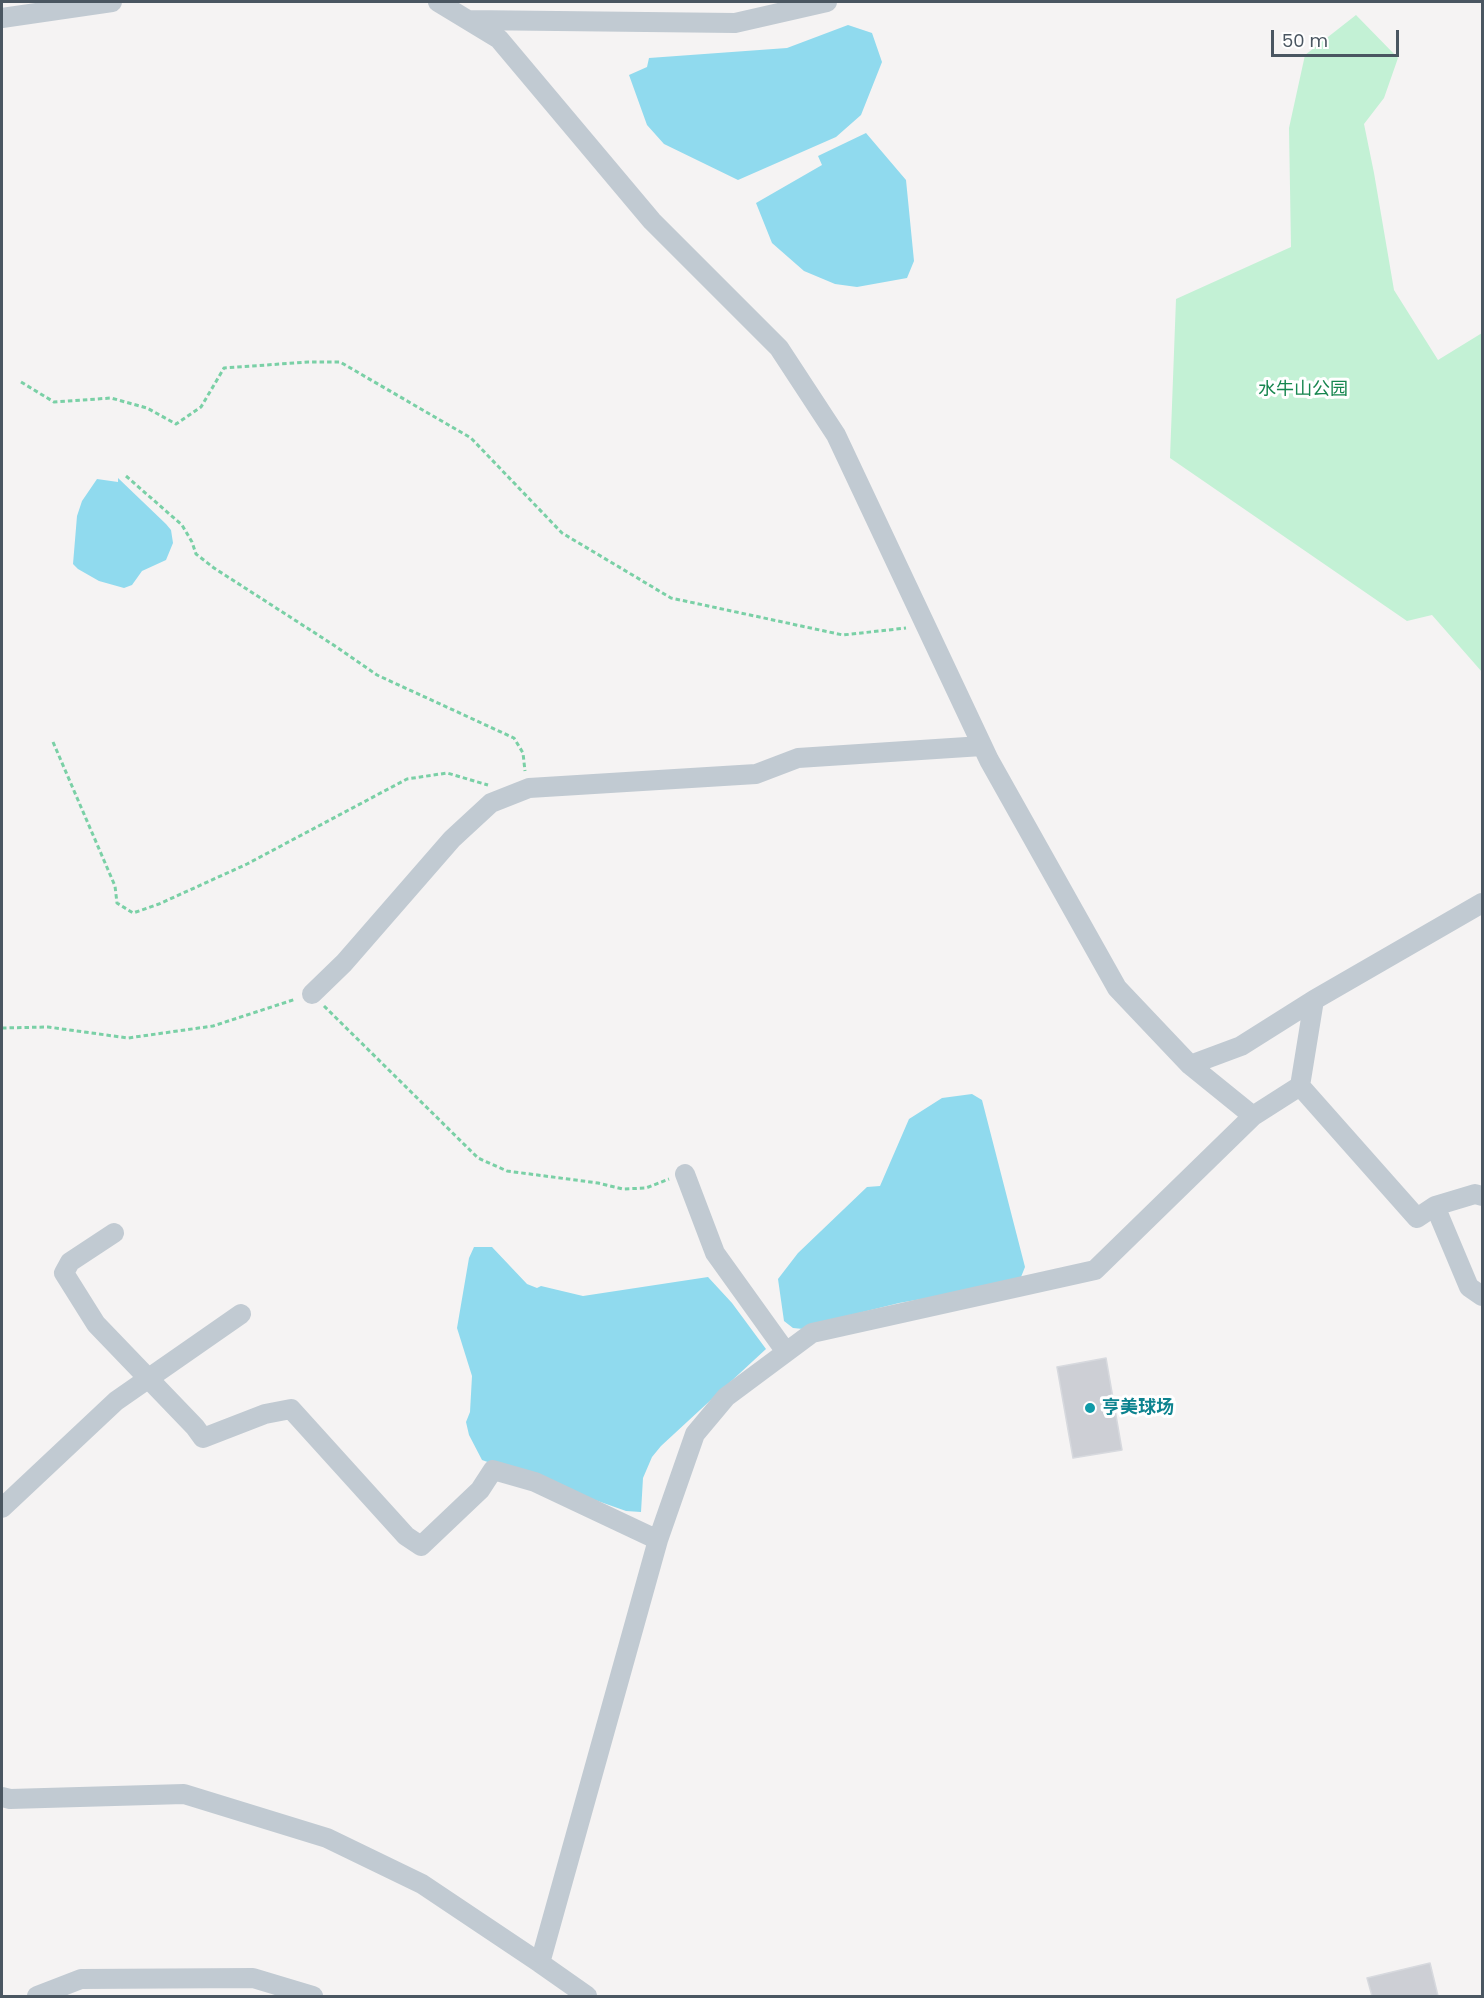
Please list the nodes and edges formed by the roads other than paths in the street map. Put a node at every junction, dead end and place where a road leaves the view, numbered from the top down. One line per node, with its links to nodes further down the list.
1 (112, 2): 4 (street)
2 (438, 2): 5 (street)
3 (827, 2): 5 (street)
4 (2, 18)
5 (468, 20): 6 (street)
6 (982, 746): 8 (street); 10 (street)
7 (1482, 903): 9 (street)
8 (312, 994)
9 (1314, 1000): 10 (street); 11 (street)
10 (1190, 1065): 12 (street)
11 (1300, 1086): 12 (street); 15 (street)
12 (1253, 1116): 19 (street)
13 (685, 1174): 19 (street)
14 (1482, 1197): 15 (street)
15 (1435, 1206): 17 (street)
16 (114, 1233): 20 (street)
17 (1482, 1296)
18 (241, 1314): 20 (street)
19 (786, 1352): 22 (street)
20 (148, 1378): 21 (street); 22 (street)
21 (2, 1508)
22 (658, 1540): 24 (street)
23 (2, 1797): 24 (street)
24 (540, 1963): 27 (street)
25 (37, 1996): 26 (street)
26 (313, 1996)
27 (586, 1996)

